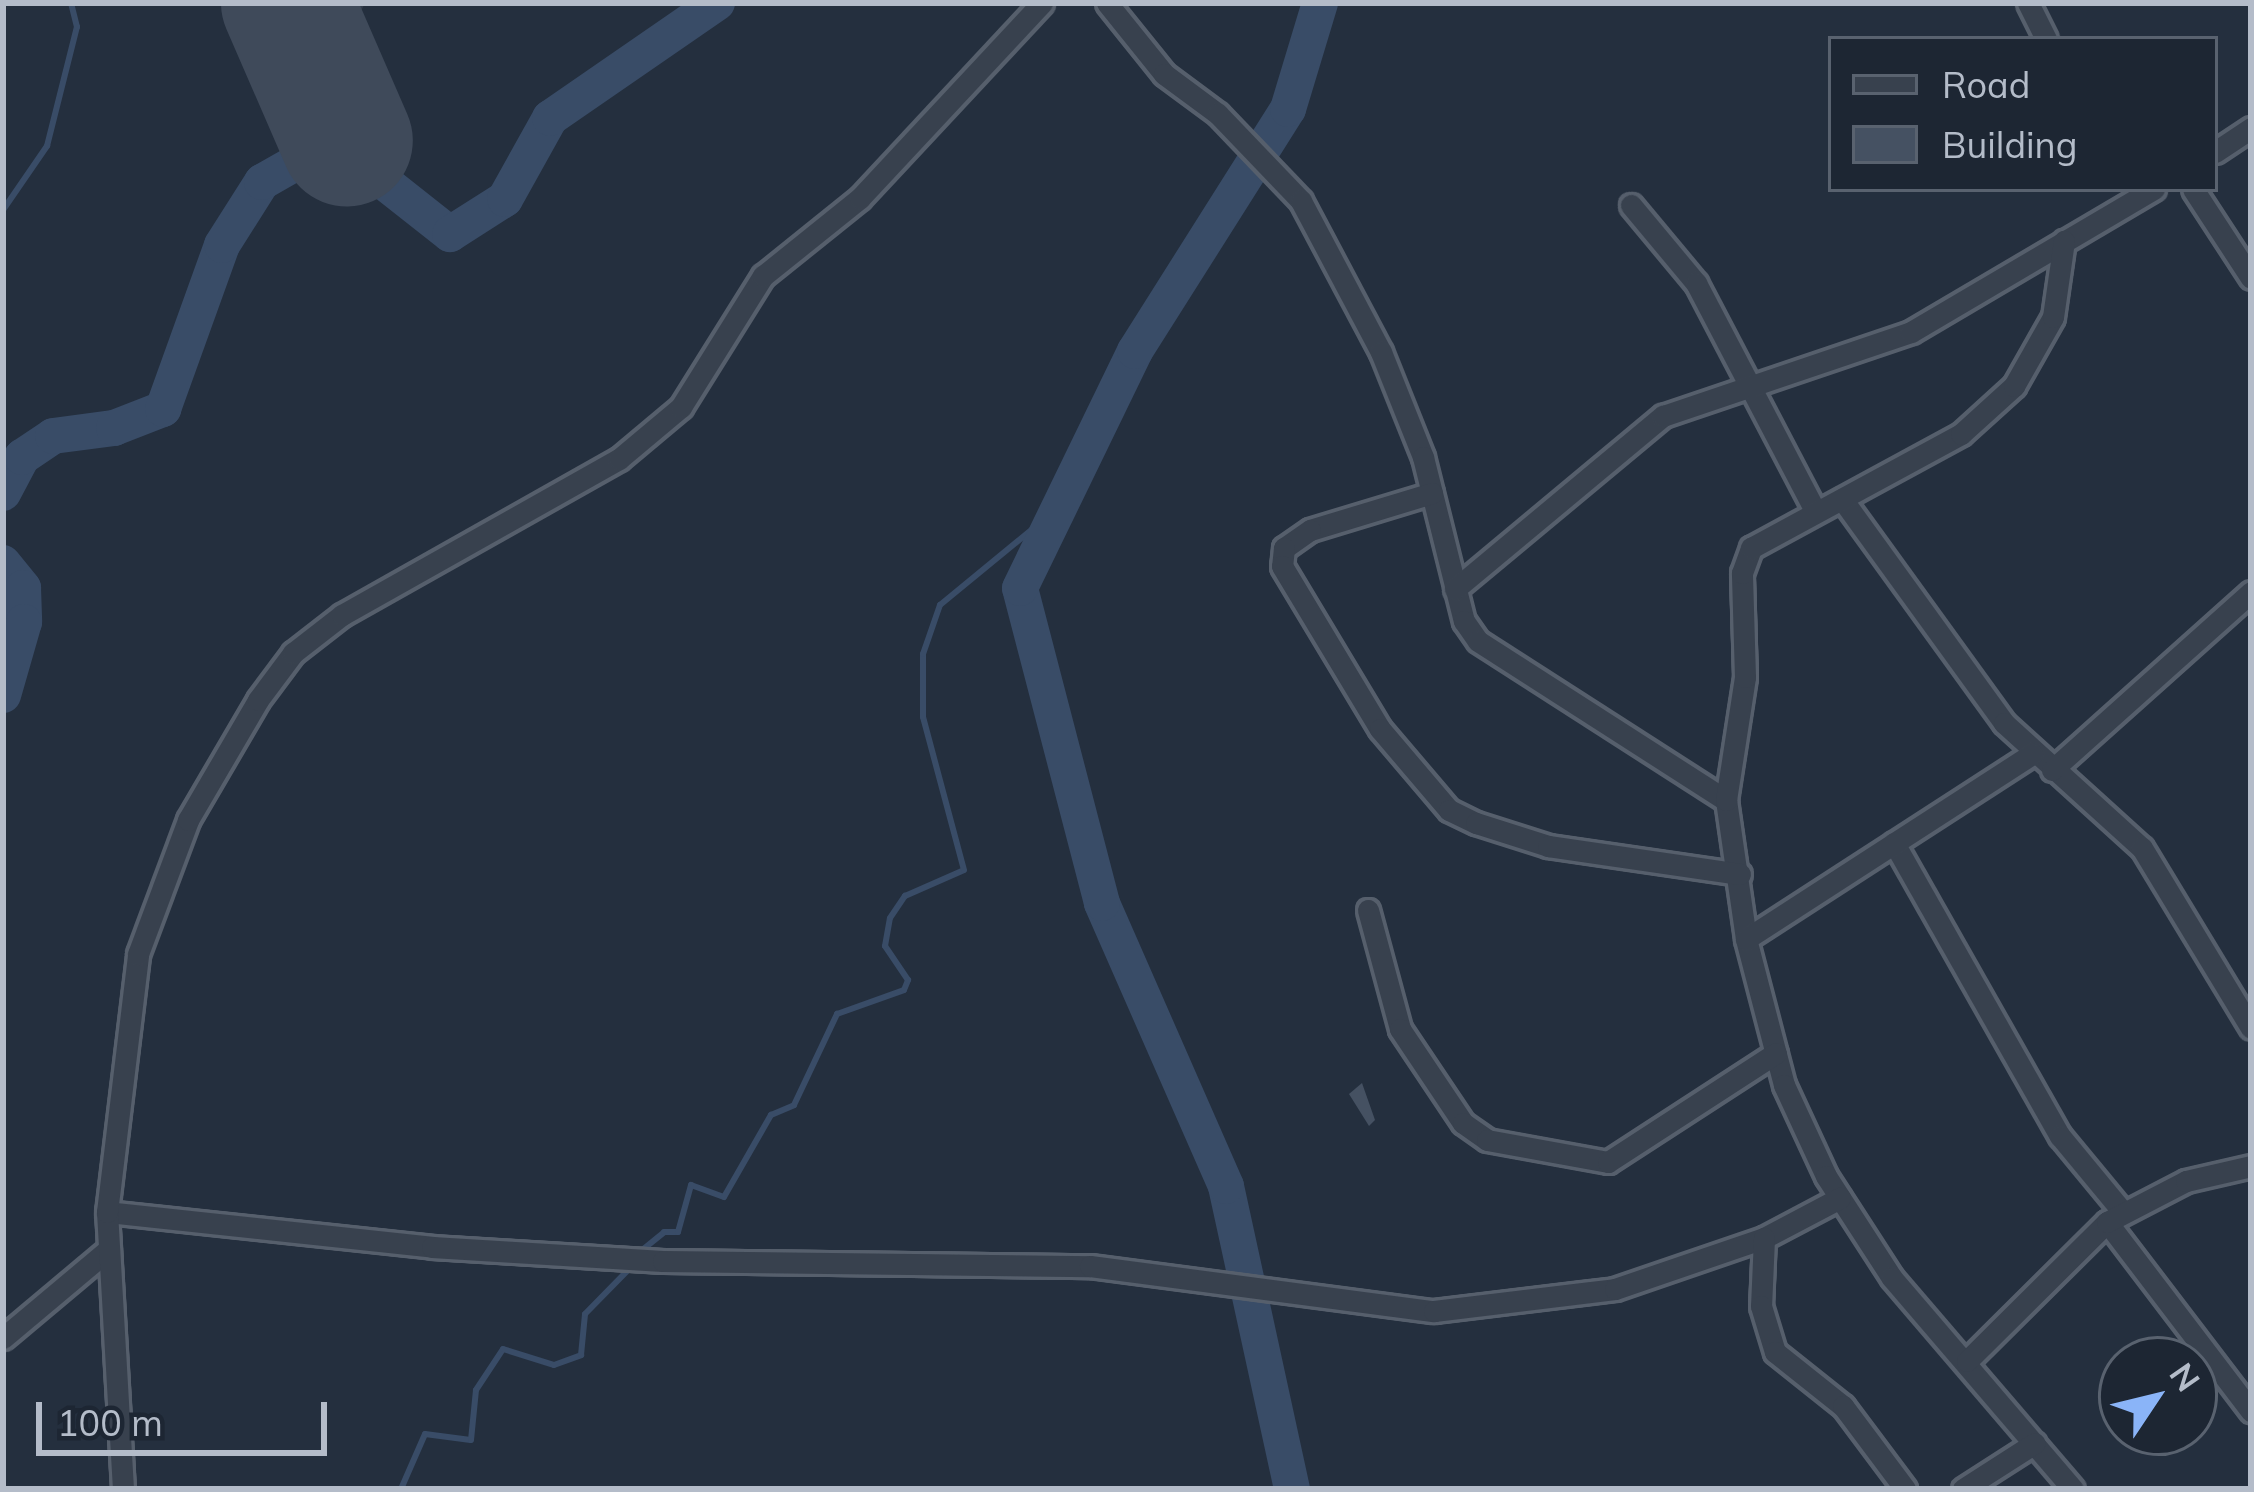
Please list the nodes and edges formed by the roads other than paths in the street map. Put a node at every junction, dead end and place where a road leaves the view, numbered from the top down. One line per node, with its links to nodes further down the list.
1 (1042, 3): 29 (street)
2 (1107, 3): 13 (street)
3 (2028, 3): 4 (street)
4 (2044, 36)
5 (2251, 128): 6 (street)
6 (2218, 150)
7 (2148, 192): 10 (street)
8 (2195, 192): 11 (street)
9 (1631, 205): 12 (street)
10 (2064, 241): 12 (street); 14 (street)
11 (2251, 278)
12 (1748, 387): 15 (street); 16 (street)
13 (1432, 494): 16 (street); 22 (street)
14 (1842, 499): 15 (street); 18 (street)
15 (1815, 511): 20 (street)
16 (1455, 589): 20 (street)
17 (2251, 592): 19 (street)
18 (2032, 754): 19 (street); 21 (street)
19 (2052, 770): 25 (street)
20 (1726, 800): 22 (street)
21 (1894, 843): 24 (street); 30 (street)
22 (1740, 874): 24 (street)
23 (1368, 910): 26 (street)
24 (1746, 938): 26 (street)
25 (2251, 1028)
26 (1776, 1053): 28 (street)
27 (2251, 1166): 30 (street)
28 (1840, 1198): 31 (street); 34 (street)
29 (107, 1212): 31 (street); 32 (street)
30 (2114, 1216): 34 (street); 35 (street)
31 (1764, 1238): 38 (street)
32 (109, 1249): 33 (street); 37 (street)
33 (3, 1338)
34 (1966, 1361): 36 (street)
35 (2251, 1411)
36 (2035, 1443): 39 (street); 40 (street)
37 (123, 1489)
38 (1905, 1489)
39 (1963, 1489)
40 (2073, 1489)

